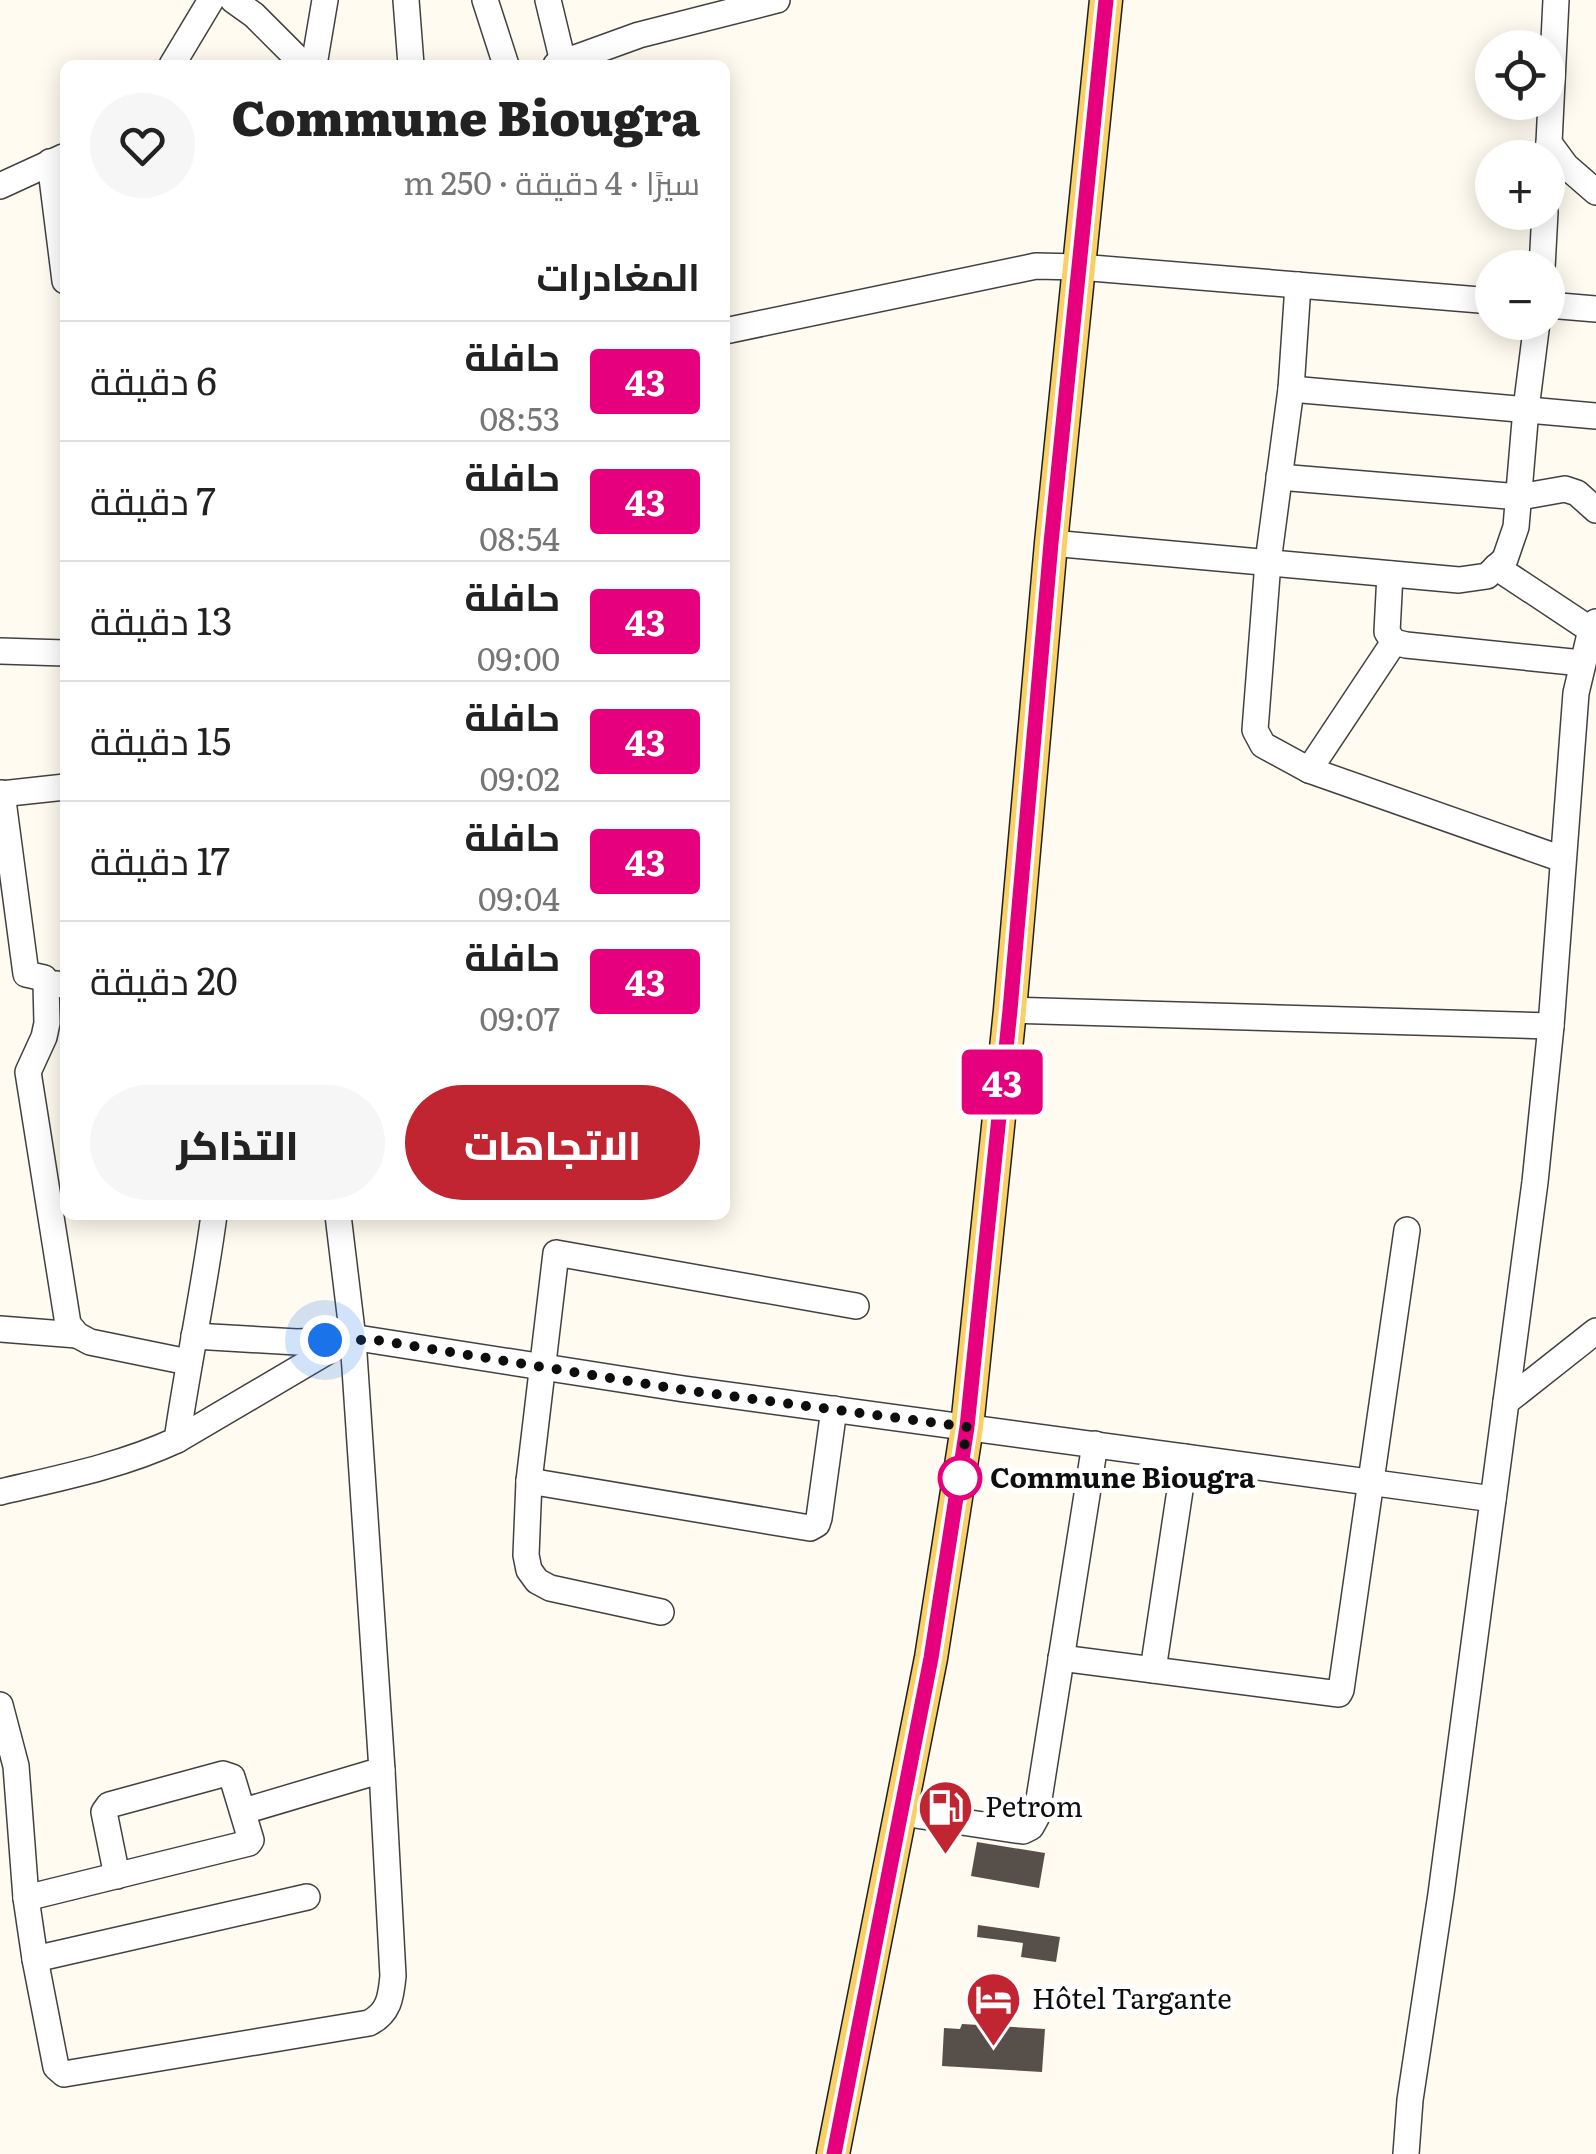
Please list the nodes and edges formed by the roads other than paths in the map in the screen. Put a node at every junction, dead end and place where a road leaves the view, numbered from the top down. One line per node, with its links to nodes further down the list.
1 (211, 0): 11 (street)
2 (232, 0): 12 (street)
3 (325, 0): 13 (street)
4 (406, 0): 14 (street)
5 (485, 0): 15 (street)
6 (548, 0): 16 (street)
7 (777, 0): 10 (street)
8 (1106, 0): 24 (main road)
9 (1556, 0): 18 (street)
10 (747, 4): 17 (street)
11 (175, 60)
12 (299, 60)
13 (315, 60)
14 (411, 60)
15 (504, 60)
16 (559, 60)
17 (571, 60)
18 (1549, 140)
19 (57, 159): 21 (street); 23 (street)
20 (1565, 165): 22 (street)
21 (0, 186)
22 (1596, 192)
23 (60, 205)
24 (1078, 267): 25 (street); 29 (street); 37 (main road)
25 (1298, 285): 26 (street); 31 (street)
26 (1475, 300)
27 (1565, 306): 28 (street)
28 (1596, 309)
29 (730, 330)
30 (1535, 340): 32 (street)
31 (1291, 389): 32 (street); 34 (street)
32 (1526, 409): 33 (street); 35 (street)
33 (1596, 416)
34 (1279, 477): 35 (street); 38 (street)
35 (1520, 497): 36 (street); 39 (street)
36 (1596, 510)
37 (1051, 543): 38 (street); 53 (main road)
38 (1268, 562): 40 (street); 48 (street)
39 (1496, 567): 40 (street); 41 (street)
40 (1390, 574): 42 (street)
41 (1594, 626): 45 (street)
42 (1394, 642): 45 (street); 48 (street)
43 (0, 651): 44 (street)
44 (60, 653)
45 (1582, 663): 46 (street)
46 (1586, 694): 47 (street)
47 (1585, 733): 51 (street)
48 (1310, 770): 51 (street)
49 (60, 788): 50 (street)
50 (1, 794): 52 (street)
51 (1562, 859): 54 (street)
52 (56, 984): 61 (street)
53 (1010, 1010): 54 (street); 68 (main road)
54 (1550, 1026): 66 (street)
55 (213, 1220): 62 (street)
56 (339, 1220): 63 (street)
57 (1406, 1230): 73 (street)
58 (856, 1306): 65 (street)
59 (0, 1330): 61 (street)
60 (1596, 1332): 66 (street)
61 (77, 1336): 64 (street)
62 (194, 1336): 63 (street); 64 (street)
63 (353, 1339): 65 (street); 69 (street); 80 (street)
64 (188, 1362): 69 (street)
65 (541, 1367): 67 (street); 72 (street)
66 (1506, 1402): 75 (street)
67 (834, 1410): 68 (street); 72 (street)
68 (967, 1427): 70 (street); 82 (main road)
69 (177, 1440): 74 (street)
70 (1095, 1444): 71 (street); 77 (street)
71 (1185, 1457): 73 (street); 78 (street)
72 (529, 1481): 76 (street)
73 (1372, 1482): 75 (street); 78 (street)
74 (0, 1492)
75 (1494, 1499): 88 (street)
76 (661, 1612)
77 (1061, 1658): 78 (street); 82 (street)
78 (1153, 1670)
79 (0, 1705): 85 (street)
80 (382, 1770): 81 (street); 86 (street)
81 (244, 1811): 83 (street); 83 (street)
82 (902, 1813): 87 (main road)
83 (117, 1876): 85 (street)
84 (307, 1897): 86 (street)
85 (26, 1898): 86 (street)
86 (35, 1959)
87 (834, 2152)
88 (1406, 2154)

